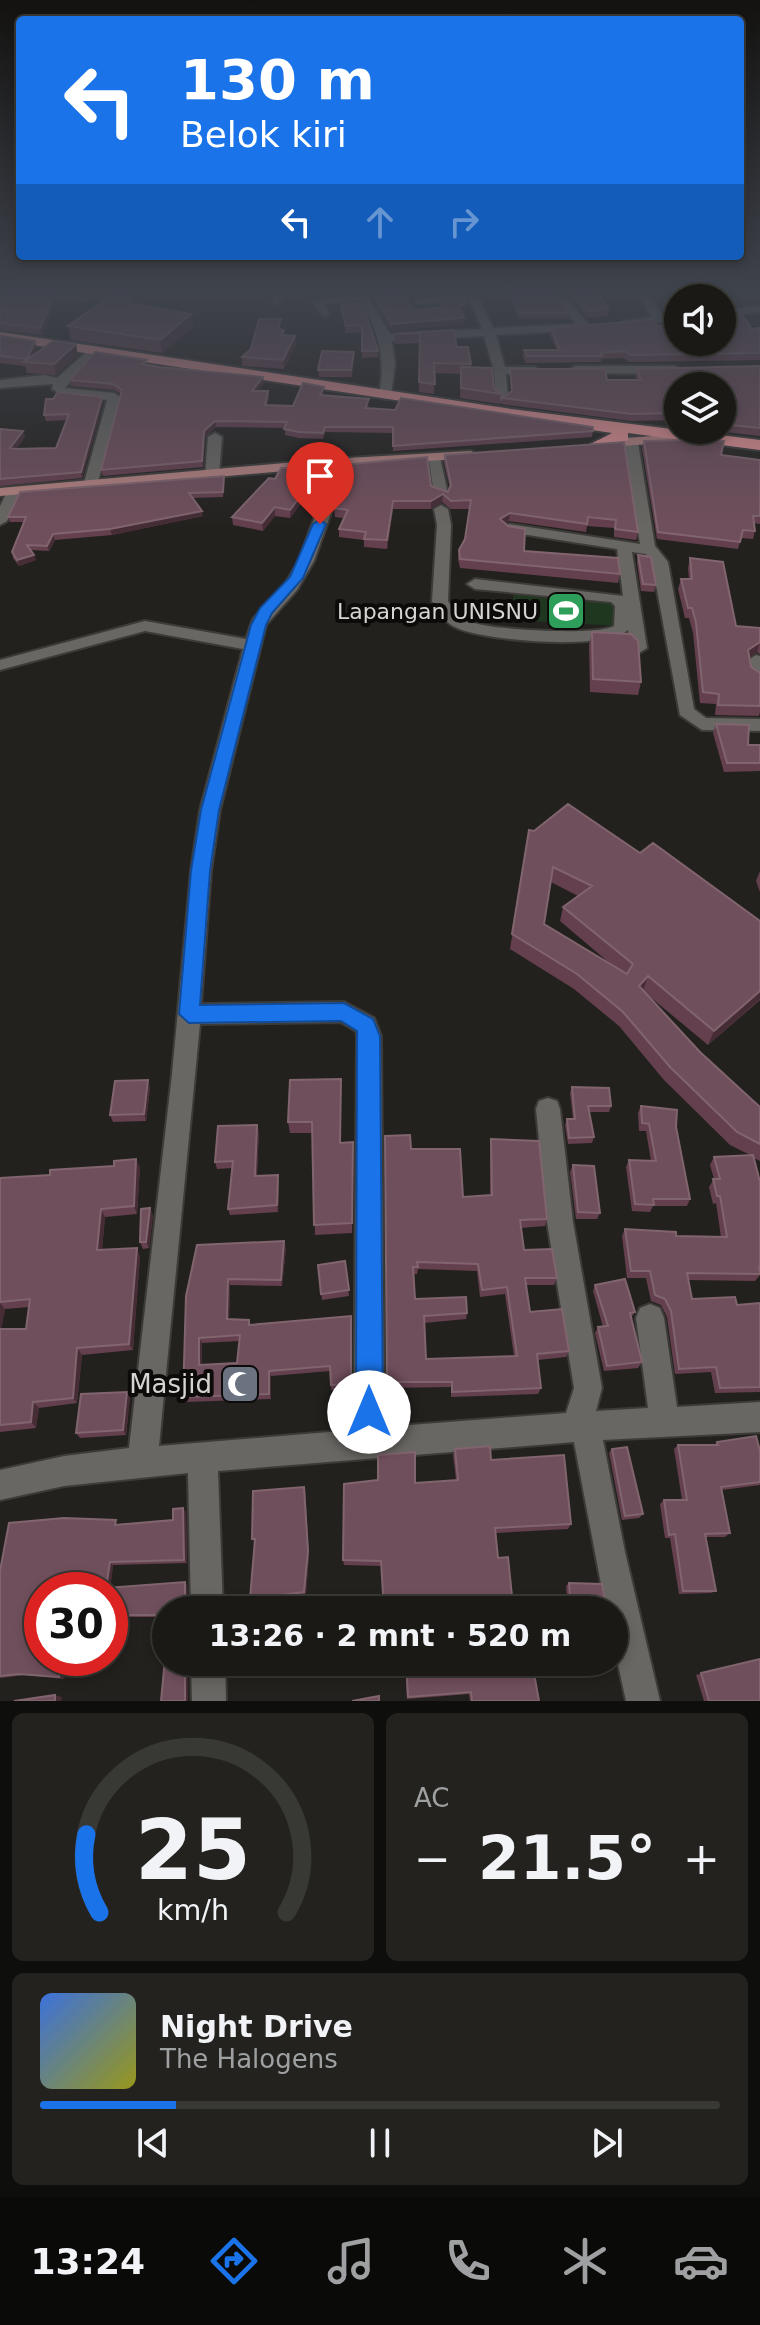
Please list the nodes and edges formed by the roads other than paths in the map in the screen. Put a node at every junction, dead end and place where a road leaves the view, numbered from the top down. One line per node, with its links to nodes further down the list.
1 (72, 370): 7 (street)
2 (221, 370): 9 (highway)
3 (391, 370): 9 (street)
4 (500, 370): 10 (street)
5 (519, 370): 6 (street)
6 (550, 371)
7 (60, 382): 8 (street); 23 (street)
8 (0, 384)
9 (385, 395): 10 (highway)
10 (501, 405): 11 (highway)
11 (598, 423): 12 (highway); 17 (highway)
12 (664, 433)
13 (215, 437): 22 (street)
14 (664, 440): 16 (main road)
15 (736, 442): 18 (highway)
16 (631, 443): 17 (main road); 28 (street)
17 (591, 445)
18 (760, 445)
19 (480, 454): 20 (main road)
20 (433, 457): 21 (main road); 29 (street)
21 (330, 463): 22 (main road); 30 (street)
22 (212, 476): 23 (main road)
23 (90, 486): 24 (main road)
24 (7, 492): 25 (street)
25 (0, 521)
26 (509, 528): 27 (street)
27 (624, 548): 28 (street); 31 (street)
28 (650, 550): 33 (street)
29 (475, 584)
30 (253, 646): 32 (street); 34 (street)
31 (639, 648)
32 (0, 665)
33 (760, 725)
34 (189, 1014): 40 (street); 42 (street)
35 (548, 1109): 39 (street)
36 (650, 1318): 38 (street)
37 (760, 1417): 38 (street)
38 (664, 1421): 39 (street)
39 (582, 1426): 40 (street); 47 (street)
40 (369, 1444): 41 (street)
41 (203, 1458): 42 (street); 44 (street)
42 (142, 1465): 43 (street)
43 (0, 1485)
44 (207, 1596)
45 (208, 1676): 46 (street)
46 (209, 1701)
47 (643, 1701)

